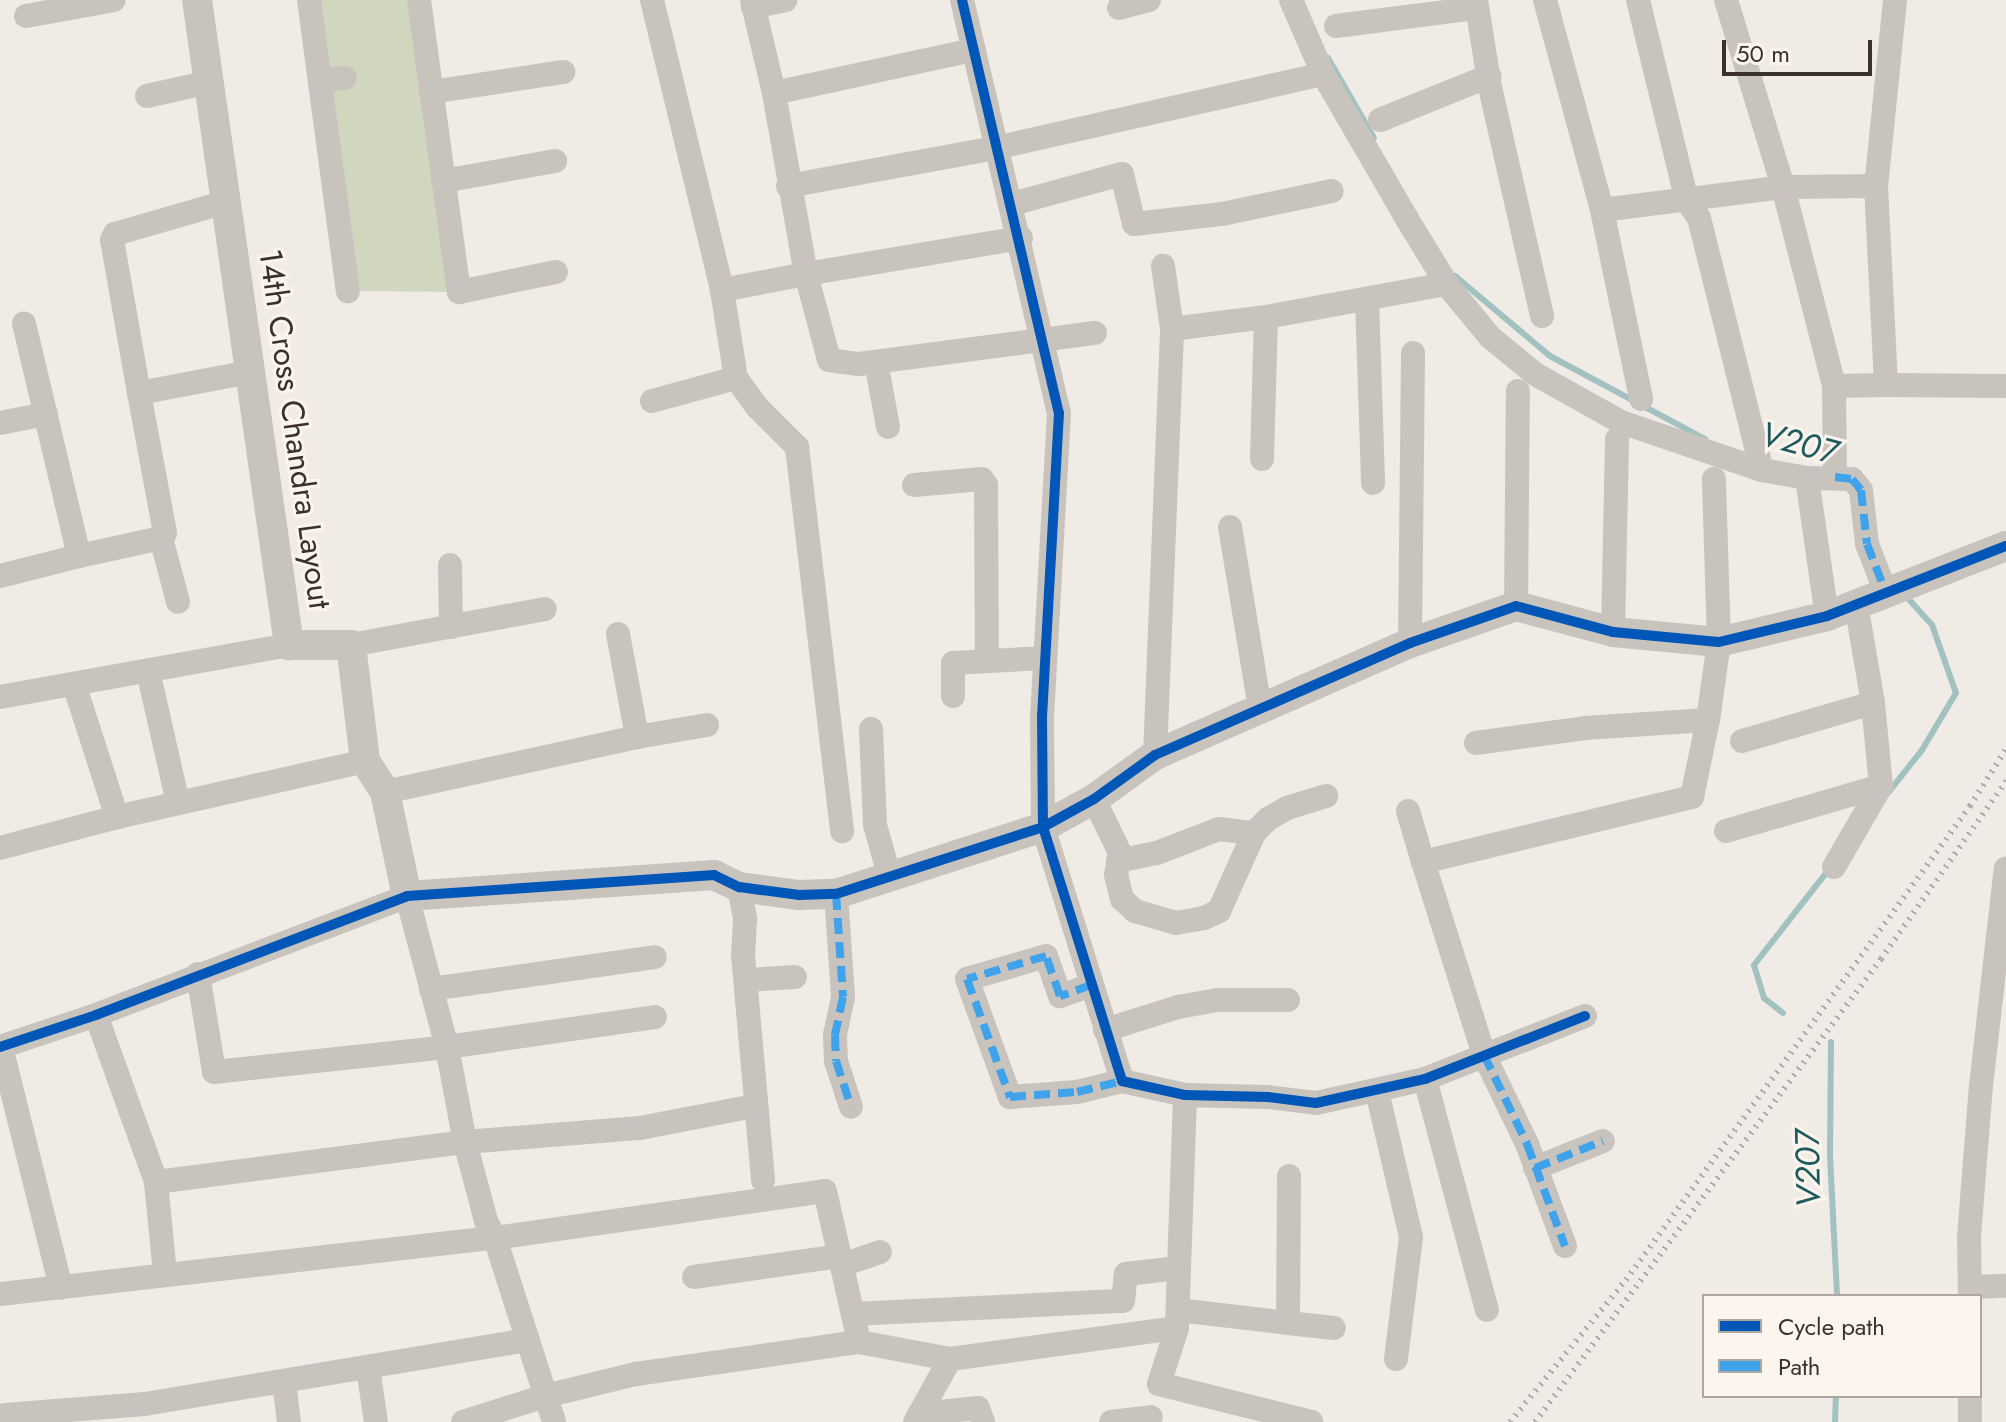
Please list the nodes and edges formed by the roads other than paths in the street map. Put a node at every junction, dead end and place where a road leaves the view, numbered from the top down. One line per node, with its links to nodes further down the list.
1 (114, 0): 17 (street)
2 (197, 0): 25 (street, 14th Cross Chandra Layout)
3 (309, 0): 24 (street)
4 (419, 0): 26 (street)
5 (652, 0): 46 (street)
6 (785, 0): 14 (street)
7 (962, 0): 19 (street)
8 (1149, 0): 16 (street)
9 (1291, 0): 21 (street)
10 (1545, 0): 40 (street)
11 (1638, 0): 37 (street)
12 (1726, 0): 35 (street)
13 (1895, 0): 34 (street)
14 (753, 3): 27 (street)
15 (1477, 4): 18 (street); 22 (street)
16 (1119, 8)
17 (26, 16)
18 (1336, 26)
19 (973, 50): 27 (street); 30 (street)
20 (564, 72): 26 (street)
21 (1323, 74): 30 (street); 45 (street)
22 (1489, 76): 29 (street); 49 (street)
23 (345, 78): 24 (street)
24 (320, 81): 47 (street)
25 (209, 82): 28 (street); 38 (street, 14th Cross Chandra Layout)
26 (431, 92): 32 (street)
27 (774, 93): 33 (street)
28 (147, 96)
29 (1380, 120)
30 (995, 148): 33 (street); 39 (street)
31 (555, 161): 32 (street)
32 (443, 181): 43 (street)
33 (788, 186): 44 (street)
34 (1876, 186): 35 (street); 59 (street)
35 (1783, 187): 37 (street); 60 (street)
36 (1332, 191): 39 (street)
37 (1687, 201): 40 (street); 71 (street)
38 (226, 202): 57 (street, 14th Cross Chandra Layout); 63 (street)
39 (1012, 204): 41 (street)
40 (1602, 210): 64 (street)
41 (1021, 238): 44 (street); 54 (street)
42 (1163, 266): 52 (street)
43 (556, 272)
44 (806, 274): 46 (street); 56 (street)
45 (1446, 284): 48 (street); 71 (street)
46 (722, 290): 58 (street)
47 (348, 291)
48 (1367, 299): 50 (street); 74 (street)
49 (1542, 316)
50 (1266, 317): 52 (street); 70 (street)
51 (24, 323): 66 (street)
52 (1172, 329): 109 (street)
53 (1095, 333): 54 (street)
54 (1045, 339): 56 (street); 95 (street)
55 (1413, 353): 92 (street)
56 (876, 362): 68 (street)
57 (250, 372): 63 (street); 93 (street, 14th Cross Chandra Layout)
58 (736, 378): 65 (street); 119 (street)
59 (1886, 385): 60 (street); 61 (street)
60 (1834, 386): 73 (street)
61 (2006, 386)
62 (1518, 391): 85 (street)
63 (139, 393): 77 (street)
64 (1641, 399)
65 (652, 401)
66 (46, 414): 67 (street); 79 (street)
67 (0, 423)
68 (888, 427)
69 (1617, 439): 89 (street)
70 (1262, 459)
71 (1761, 464): 73 (street)
72 (1714, 479): 91 (street)
73 (1833, 480): 82 (street); 87 (street)
74 (1373, 483)
75 (914, 485): 96 (street)
76 (1230, 527): 102 (street)
77 (161, 538): 79 (street); 83 (street)
78 (2006, 546): 82 (street)
79 (79, 556): 81 (street)
80 (450, 565): 88 (street)
81 (0, 576)
82 (1886, 593): 84 (street)
83 (178, 602)
84 (1856, 604): 87 (street); 101 (street)
85 (1516, 606): 89 (street); 92 (street)
86 (545, 609): 88 (street)
87 (1827, 616): 91 (street)
88 (451, 627): 94 (street)
89 (1613, 632): 91 (street)
90 (618, 634): 106 (street)
91 (1719, 642): 103 (street)
92 (1410, 643): 102 (street)
93 (289, 645): 94 (street, 14th Cross Chandra Layout); 97 (street)
94 (351, 645): 110 (street, 14th Cross Chandra Layout)
95 (1045, 658): 96 (street); 118 (street)
96 (987, 661): 99 (street)
97 (148, 671): 98 (street); 115 (street)
98 (74, 684): 100 (street); 117 (street)
99 (953, 696)
100 (0, 697)
101 (1873, 703): 107 (street); 111 (street)
102 (1260, 708): 109 (street)
103 (1708, 720): 108 (street); 124 (street)
104 (707, 725): 106 (street)
105 (871, 729): 127 (street)
106 (637, 737): 112 (street)
107 (1742, 741)
108 (1476, 743)
109 (1155, 755): 114 (street)
110 (365, 761): 112 (street, 14th Cross Chandra Layout); 115 (street)
111 (1881, 786): 120 (street); 125 (street)
112 (385, 792): 130 (street, 14th Cross Chandra Layout)
113 (1326, 796): 121 (street)
114 (1094, 799): 118 (street); 123 (street)
115 (178, 803): 117 (street)
116 (1408, 811): 124 (street)
117 (117, 817): 122 (street)
118 (1043, 827): 127 (street); 135 (street)
119 (842, 831)
120 (1726, 831)
121 (1254, 833): 123 (street); 123 (street)
122 (0, 848)
123 (1118, 861)
124 (1423, 862): 145 (street)
125 (1834, 867)
126 (2006, 868): 137 (street)
127 (890, 878): 129 (street)
128 (739, 887): 129 (street); 130 (street); 134 (street)
129 (836, 894): 153 (street)
130 (407, 896): 132 (street); 136 (street)
131 (655, 957): 136 (street)
132 (198, 974): 139 (street); 144 (street)
133 (795, 977): 134 (street)
134 (746, 980): 152 (street)
135 (1091, 985): 142 (street); 147 (street)
136 (431, 989): 144 (street)
137 (1999, 995): 148 (street)
138 (1288, 1000): 142 (street)
139 (96, 1015): 143 (street); 159 (street)
140 (1585, 1016): 145 (street)
141 (655, 1017): 144 (street)
142 (1105, 1030): 147 (street)
143 (0, 1047): 168 (street)
144 (447, 1047): 155 (street)
145 (1484, 1055): 146 (street); 156 (street)
146 (1425, 1079): 150 (street); 171 (street)
147 (1122, 1081): 151 (street)
148 (1981, 1086): 149 (street); 169 (street)
149 (2006, 1086)
150 (1377, 1091): 151 (street); 179 (street)
151 (1185, 1095): 164 (street)
152 (754, 1106): 155 (street); 158 (street)
153 (851, 1107)
154 (1603, 1141): 156 (street)
155 (465, 1142): 159 (street); 160 (street)
156 (1535, 1168): 161 (street)
157 (1289, 1176): 174 (street)
158 (763, 1180)
159 (156, 1182): 165 (street)
160 (495, 1238): 163 (street); 165 (street); 176 (street)
161 (1565, 1246)
162 (880, 1252): 163 (street)
163 (841, 1260): 166 (street); 172 (street)
164 (1179, 1268): 172 (street); 173 (street)
165 (165, 1274): 168 (street)
166 (694, 1277)
167 (2006, 1286): 169 (street)
168 (61, 1288): 170 (street)
169 (1970, 1292)
170 (0, 1294)
171 (1487, 1310)
172 (853, 1314): 177 (street)
173 (1178, 1319): 174 (street); 178 (street); 182 (street)
174 (1288, 1323): 175 (street)
175 (1334, 1328)
176 (528, 1340): 180 (street); 183 (street)
177 (859, 1342): 178 (street); 183 (street)
178 (950, 1359): 186 (street)
179 (1396, 1359)
180 (368, 1368): 181 (street); 189 (street)
181 (284, 1382): 185 (street); 188 (street)
182 (1159, 1384): 187 (street); 194 (street)
183 (545, 1396): 190 (street); 191 (street)
184 (1970, 1398): 195 (street)
185 (5, 1415)
186 (917, 1418): 192 (street)
187 (1150, 1420): 193 (street)
188 (289, 1422)
189 (376, 1422)
190 (463, 1422)
191 (554, 1422)
192 (983, 1422)
193 (1111, 1422)
194 (1311, 1422)
195 (1970, 1422)

